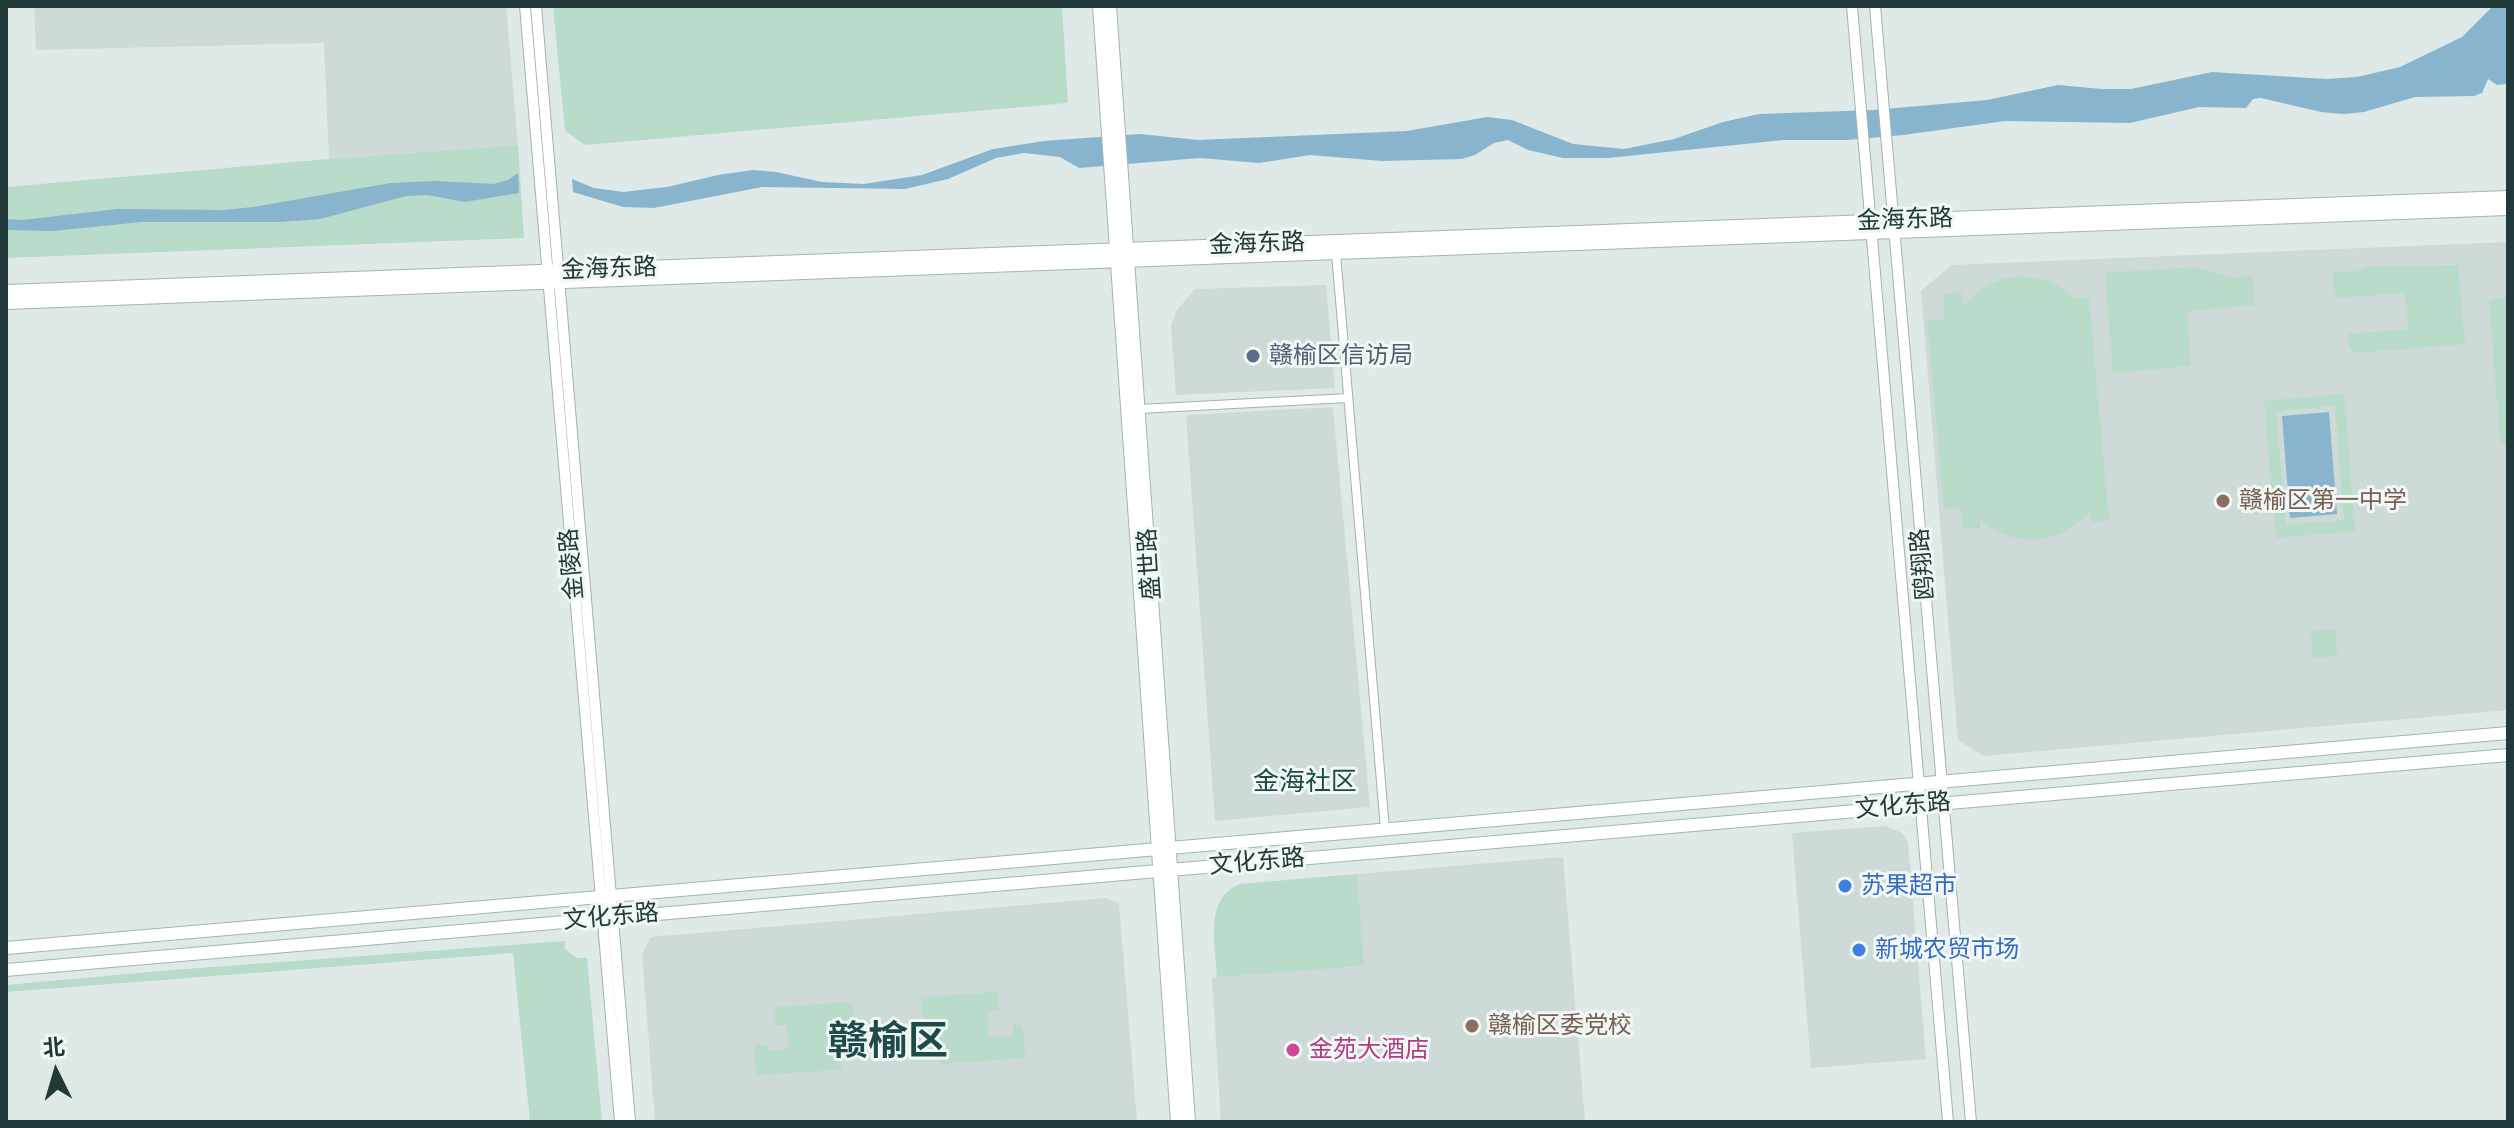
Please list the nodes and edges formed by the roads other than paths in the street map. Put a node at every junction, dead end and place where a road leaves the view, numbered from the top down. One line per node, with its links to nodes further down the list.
1 (525, 6): 13 (street, 金陵路)
2 (536, 6): 13 (street, 金陵路)
3 (1099, 6): 12 (main road, 盛世路)
4 (1110, 6): 12 (main road, 盛世路)
5 (1852, 6): 10 (street, 鸥翔路)
6 (1875, 6): 9 (street, 鸥翔路)
7 (2508, 197): 9 (main road, 金海东路)
8 (2508, 209): 9 (main road, 金海东路)
9 (1894, 226): 10 (main road, 金海东路); 20 (street, 鸥翔路)
10 (1872, 227): 11 (main road, 金海东路); 12 (main road, 金海东路); 21 (street, 鸥翔路)
11 (1336, 253): 12 (main road, 金海东路); 16 (street)
12 (1122, 255): 13 (main road, 金海东路); 17 (main road, 盛世路); 25 (main road, 盛世路)
13 (553, 277): 14 (main road, 金海东路); 15 (main road, 金海东路); 27 (street, 金陵路)
14 (6, 291)
15 (6, 303)
16 (1348, 398): 17 (street); 24 (street)
17 (1139, 409): 25 (main road, 盛世路)
18 (2508, 733): 20 (main road, 文化东路)
19 (2508, 755): 22 (main road, 文化东路)
20 (1941, 781): 21 (main road, 文化东路); 22 (street, 鸥翔路)
21 (1919, 783): 23 (street, 鸥翔路); 24 (main road, 文化东路)
22 (1943, 803): 23 (main road, 文化东路); 36 (street, 鸥翔路)
23 (1921, 804): 26 (main road, 文化东路); 35 (street, 鸥翔路)
24 (1385, 829): 25 (main road, 文化东路)
25 (1164, 848): 26 (main road, 盛世路); 27 (main road, 文化东路)
26 (1165, 870): 28 (main road, 文化东路); 33 (main road, 盛世路); 34 (main road, 盛世路)
27 (606, 896): 28 (street, 金陵路); 29 (main road, 文化东路)
28 (608, 918): 30 (main road, 文化东路); 31 (street, 金陵路); 32 (street, 金陵路)
29 (6, 948)
30 (6, 970)
31 (620, 1122)
32 (630, 1122)
33 (1177, 1122)
34 (1189, 1122)
35 (1948, 1122)
36 (1971, 1122)

